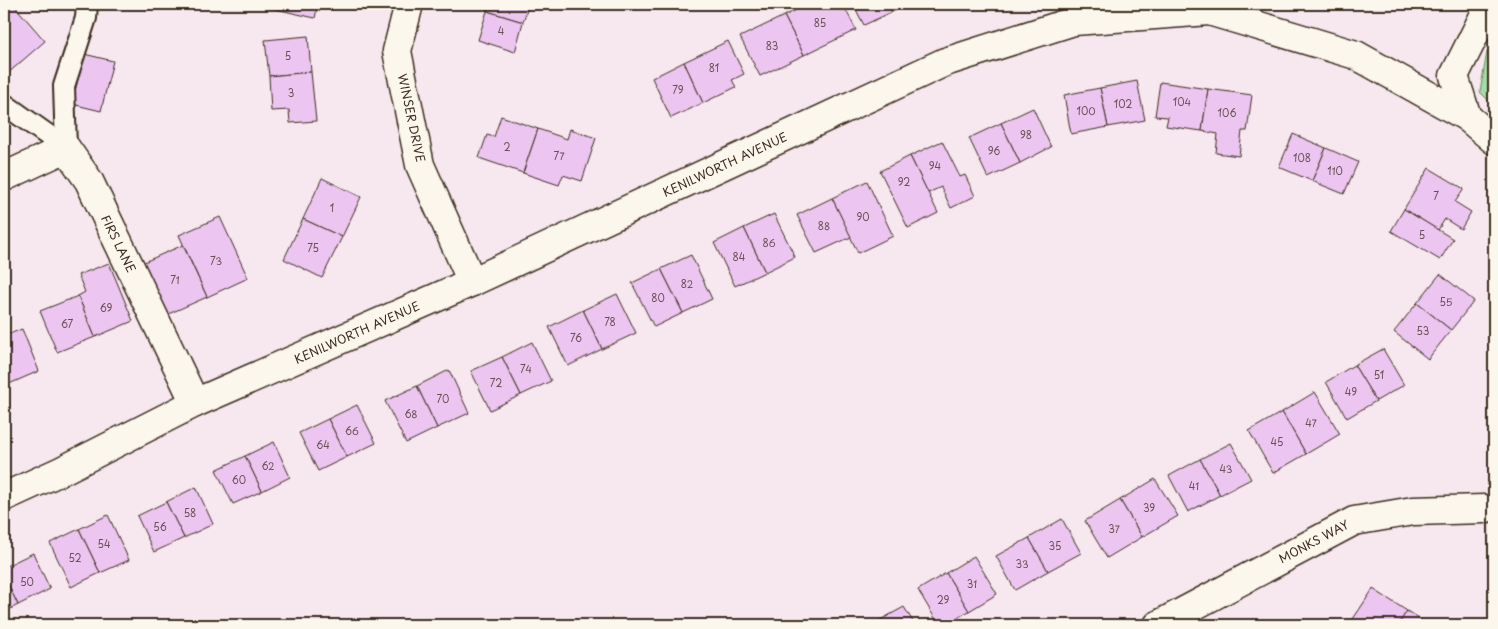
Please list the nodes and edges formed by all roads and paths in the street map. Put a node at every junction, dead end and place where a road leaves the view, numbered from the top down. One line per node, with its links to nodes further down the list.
1 (87, 4): 7 (lane)
2 (409, 4): 9 (street, WINSER DRIVE)
3 (1489, 13): 5 (street)
4 (4, 104): 7 (lane)
5 (1468, 116): 6 (street); 9 (street, KENILWORTH AVENUE)
6 (1494, 140)
7 (66, 148): 8 (street); 10 (street, FIRS LANE)
8 (4, 177)
9 (472, 282): 10 (street, KENILWORTH AVENUE)
10 (195, 404): 11 (street, KENILWORTH AVENUE)
11 (4, 497)
12 (1484, 509): 13 (street, MONKS WAY)
13 (1158, 625)

